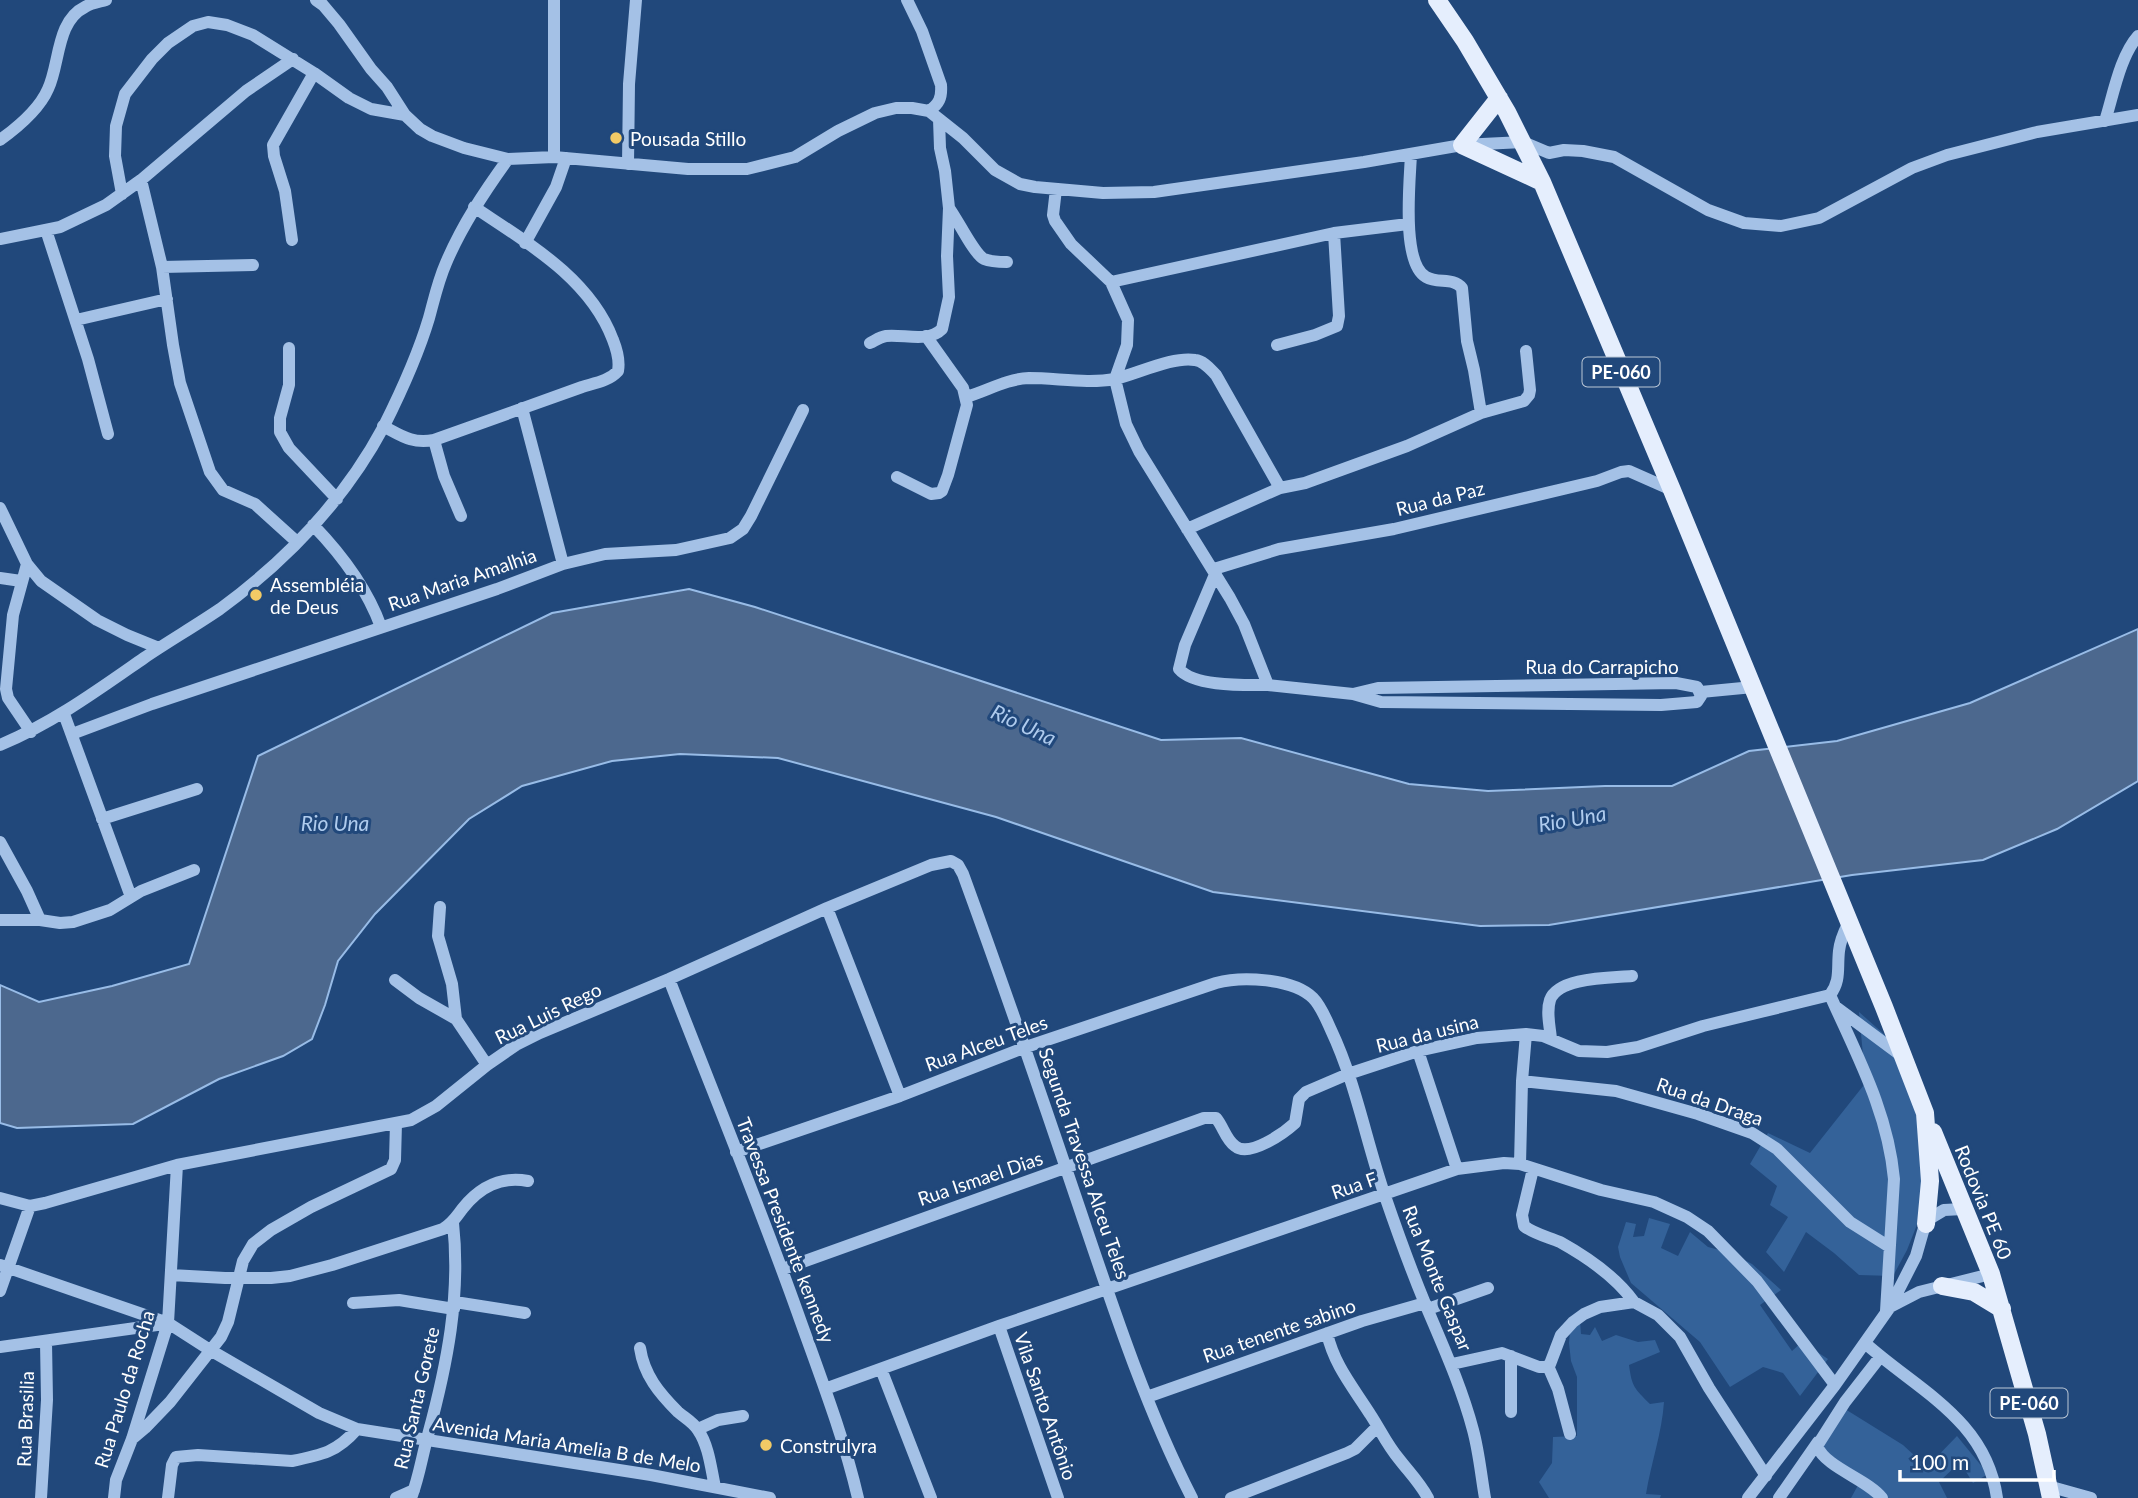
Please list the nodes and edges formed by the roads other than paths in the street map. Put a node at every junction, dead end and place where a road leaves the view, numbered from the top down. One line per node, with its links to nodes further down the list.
1 (106, 0): 15 (street)
2 (316, 0): 11 (street)
3 (554, 0): 19 (street)
4 (636, 0): 21 (street)
5 (907, 0): 12 (street)
6 (1437, 0): 10 (main road, PE-060 / PE-060)
7 (2138, 36): 14 (street)
8 (293, 60): 9 (street); 22 (street); 25 (street)
9 (314, 73): 11 (street); 32 (street)
10 (1499, 98): 16 (main road, PE-060 / PE-060); 17 (main road)
11 (405, 115): 20 (street)
12 (934, 115): 21 (street); 24 (street); 27 (street)
13 (2137, 115): 14 (street)
14 (2105, 121): 16 (street)
15 (0, 140)
16 (1523, 142): 17 (street); 23 (main road, PE-060 / PE-060)
17 (1462, 145): 18 (street); 23 (main road)
18 (1411, 154): 24 (street); 28 (street)
19 (560, 158): 20 (street); 21 (street); 33 (street)
20 (508, 159): 26 (street)
21 (628, 164)
22 (141, 180): 25 (street); 36 (street)
23 (1542, 182): 55 (main road, PE-060 / PE-060)
24 (1056, 189): 37 (street)
25 (122, 194): 29 (street)
26 (474, 207): 33 (street); 50 (street)
27 (948, 208): 34 (street); 40 (street)
28 (1408, 224): 30 (street); 49 (street)
29 (46, 230): 31 (street); 39 (street)
30 (1334, 233): 37 (street); 42 (street)
31 (0, 239)
32 (292, 240)
33 (525, 243): 47 (street)
34 (1007, 262)
35 (253, 265): 36 (street)
36 (162, 267): 38 (street)
37 (1111, 282): 45 (street)
38 (167, 299): 39 (street); 61 (street)
39 (76, 320): 51 (street)
40 (926, 336): 41 (street); 46 (street)
41 (870, 343)
42 (1277, 345)
43 (289, 348): 56 (street)
44 (1526, 351): 49 (street)
45 (1115, 379): 46 (street); 54 (street); 60 (street)
46 (966, 397): 53 (street)
47 (522, 408): 52 (street); 63 (street)
48 (803, 410): 63 (street, Rua Maria Amalhia)
49 (1480, 413): 54 (street)
50 (383, 426): 52 (street); 56 (street)
51 (108, 434)
52 (434, 440): 58 (street)
53 (897, 477)
54 (1279, 488): 60 (street)
55 (1672, 490): 64 (street, Rua da Paz); 70 (main road, PE-060 / PE-060)
56 (338, 499): 59 (street)
57 (0, 508): 62 (street)
58 (461, 516)
59 (313, 526): 61 (street); 67 (street)
60 (1187, 528): 64 (street)
61 (297, 542): 68 (street)
62 (27, 564): 66 (street); 68 (street)
63 (563, 564): 67 (street, Rua Maria Amalhia)
64 (1215, 571): 69 (street); 69 (street)
65 (0, 578): 66 (street)
66 (21, 581): 74 (street)
67 (381, 627): 75 (street, Rua Maria Amalhia)
68 (159, 648): 73 (street)
69 (1268, 685): 72 (street)
70 (1753, 687): 71 (street); 87 (main road, PE-060)
71 (1701, 692): 72 (street, Rua do Carrapicho); 72 (street, Rua do Carrapicho)
72 (1353, 694)
73 (64, 714): 74 (street); 75 (street)
74 (31, 732): 76 (street)
75 (72, 734): 78 (street)
76 (0, 745)
77 (197, 789): 78 (street)
78 (102, 819): 82 (street)
79 (0, 842): 86 (street)
80 (931, 865): 84 (street, Rua Luis Rego); 95 (street, Segunda Travessa Alceu Teles)
81 (194, 870): 82 (street)
82 (131, 897): 86 (street)
83 (440, 907): 92 (street)
84 (827, 908): 89 (street, Rua Luis Rego); 101 (street)
85 (0, 920): 86 (street)
86 (40, 920)
87 (1847, 920): 91 (street); 97 (main road, Rodovia PE 60)
88 (1632, 976): 94 (street)
89 (669, 979): 98 (street, Rua Luis Rego); 104 (street, Travessa Presidente kennedy)
90 (396, 980): 92 (street)
91 (1832, 1001): 94 (street, Rua da usina); 97 (street); 117 (street)
92 (456, 1019): 98 (street)
93 (1526, 1034): 94 (street, Rua da usina); 96 (street, Rua da usina); 100 (street)
94 (1551, 1039)
95 (1026, 1048): 99 (street, Rua Alceu Teles); 101 (street, Rua Alceu Teles); 107 (street, Segunda Travessa Alceu Teles)
96 (1418, 1051): 99 (street, Rua da usina); 108 (street)
97 (1903, 1057): 102 (main road, Rodovia PE 60)
98 (487, 1065): 103 (street, Rua Luis Rego)
99 (1348, 1074): 107 (street, Rua Ismael Dias); 111 (street, Rua Monte Gaspar)
100 (1522, 1080): 105 (street); 117 (street, Rua da Draga)
101 (900, 1096): 104 (street, Rua Alceu Teles)
102 (1925, 1112): 114 (main road, Rodovia PE 60 / PE-060); 116 (main road)
103 (396, 1123): 106 (street, Rua Luis Rego); 122 (street)
104 (736, 1152): 119 (street, Travessa Presidente kennedy)
105 (1520, 1164): 108 (street, Rua F); 109 (street, Rua F)
106 (177, 1165): 113 (street, Rua Luis Rego); 121 (street, Rua Paulo da Rocha)
107 (1066, 1168): 119 (street, Rua Ismael Dias); 124 (street, Segunda Travessa Alceu Teles)
108 (1457, 1169): 111 (street, Rua F)
109 (1533, 1169): 128 (street); 147 (street, Rua F)
110 (528, 1181): 115 (street)
111 (1384, 1195): 124 (street, Rua F); 130 (street, Rua Monte Gaspar)
112 (0, 1198): 113 (street)
113 (30, 1206): 118 (street)
114 (1963, 1209): 116 (street); 120 (main road, Rodovia PE 60 / PE-060)
115 (453, 1223): 122 (street); 129 (street, Rua Santa Gorete)
116 (1926, 1224): 132 (street)
117 (1888, 1246): 132 (street)
118 (4, 1266): 126 (street); 134 (street, Avenida Maria Amelia B de Melo)
119 (783, 1269): 148 (street, Travessa Presidente kennedy)
120 (1991, 1274): 123 (street); 131 (main road, Rodovia PE 60 / PE-060)
121 (171, 1275): 122 (street); 134 (street, Rua Paulo da Rocha)
122 (238, 1278): 141 (street)
123 (1942, 1286): 131 (main road); 132 (street)
124 (1107, 1288): 135 (street, Rua F); 149 (street, Segunda Travessa Alceu Teles)
125 (1488, 1288): 130 (street, Rua tenente sabino)
126 (0, 1291)
127 (354, 1303): 129 (street)
128 (1639, 1305): 145 (street); 159 (street)
129 (454, 1306): 133 (street); 157 (street, Rua Santa Gorete)
130 (1426, 1306): 136 (street, Rua tenente sabino); 144 (street, Rua Monte Gaspar)
131 (2002, 1309): 161 (main road, PE-060)
132 (1888, 1310): 138 (street)
133 (525, 1313)
134 (168, 1323): 137 (street); 141 (street, Avenida Maria Amelia B de Melo); 156 (street, Rua Paulo da Rocha)
135 (999, 1326): 146 (street, Rua F); 170 (street, Vila Santo Antônio)
136 (1327, 1333): 149 (street, Rua tenente sabino); 152 (street, Rua tenente sabino)
137 (46, 1342): 139 (street); 163 (street, Rua Brasilia)
138 (1865, 1343): 143 (street); 147 (street)
139 (0, 1347)
140 (640, 1348): 154 (street)
141 (210, 1350): 153 (street, Avenida Maria Amelia B de Melo); 156 (street)
142 (1511, 1356): 144 (street); 145 (street); 150 (street)
143 (1880, 1357): 158 (street); 178 (street)
144 (1452, 1364): 174 (street, Rua Monte Gaspar)
145 (1548, 1366): 155 (street)
146 (881, 1369): 148 (street, Rua F); 169 (street)
147 (1835, 1385): 159 (street)
148 (825, 1389): 168 (street, Travessa Presidente kennedy)
149 (1147, 1397): 171 (street, Segunda Travessa Alceu Teles)
150 (1511, 1412)
151 (743, 1416): 154 (street)
152 (1377, 1427): 172 (street); 173 (street, Rua tenente sabino)
153 (357, 1429): 157 (street, Avenida Maria Amelia B de Melo); 165 (street)
154 (698, 1429): 160 (street)
155 (1570, 1434)
156 (132, 1439): 164 (street, Rua Paulo da Rocha)
157 (426, 1441): 160 (street, Avenida Maria Amelia B de Melo); 162 (street, Rua Santa Gorete)
158 (1818, 1442): 176 (street); 177 (street)
159 (1766, 1476): 175 (street)
160 (715, 1487): 167 (street, Avenida Maria Amelia B de Melo)
161 (2050, 1492): 179 (street)
162 (412, 1494): 166 (street)
163 (41, 1498)
164 (114, 1498)
165 (168, 1498)
166 (396, 1498)
167 (771, 1498)
168 (858, 1498)
169 (931, 1498)
170 (1058, 1498)
171 (1192, 1498)
172 (1231, 1498)
173 (1427, 1498)
174 (1485, 1498)
175 (1748, 1498)
176 (1779, 1498)
177 (1882, 1498)
178 (1997, 1498)
179 (2091, 1498)

